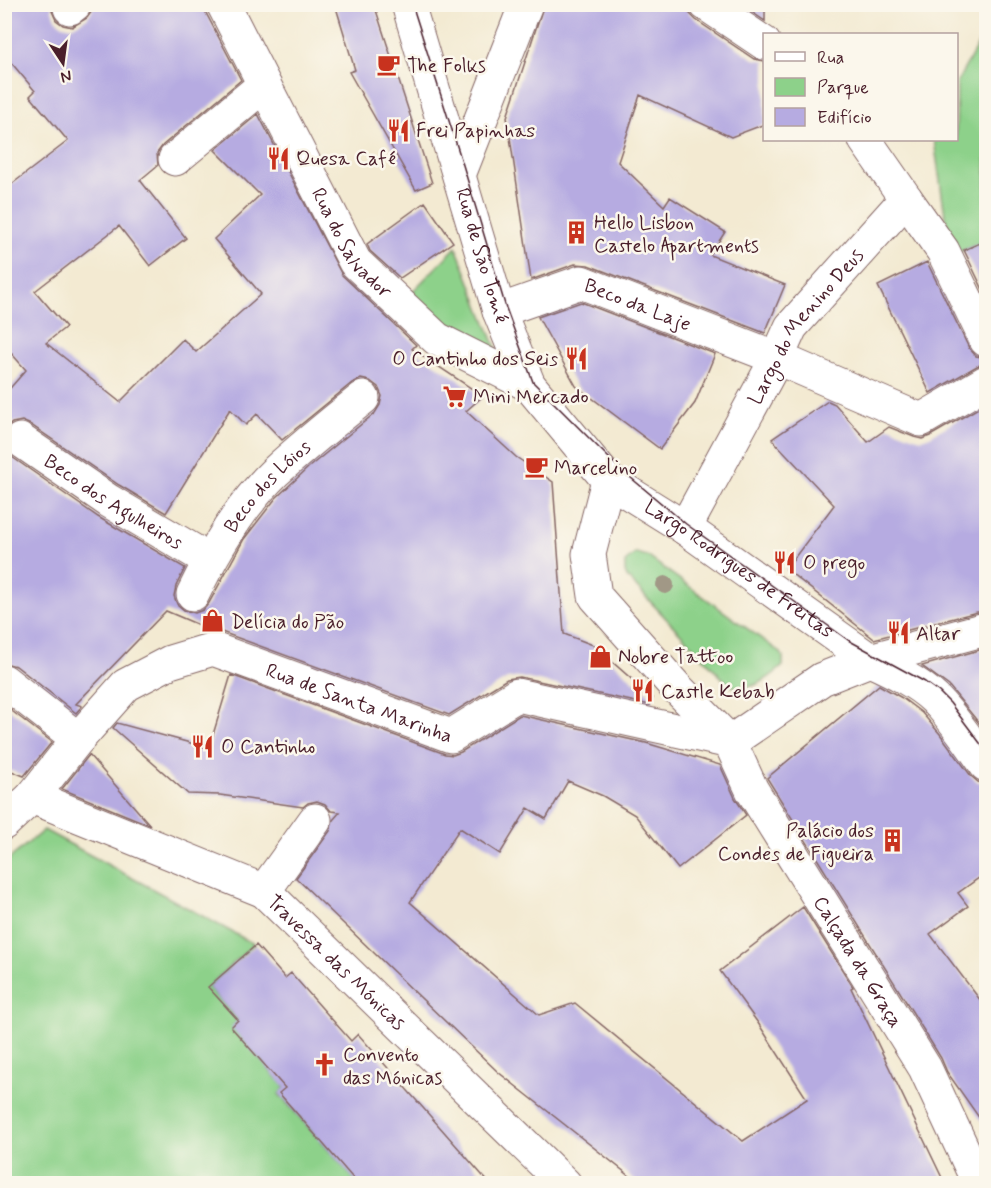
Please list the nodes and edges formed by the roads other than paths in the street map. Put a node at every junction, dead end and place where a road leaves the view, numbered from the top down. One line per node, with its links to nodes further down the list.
1 (223, 4): 6 (street, Rua do Salvador)
2 (408, 4): 9 (street, Rua de São Tomé)
3 (526, 4): 9 (street)
4 (706, 4): 5 (street)
5 (763, 42)
6 (264, 85): 8 (street); 15 (street, Rua do Salvador)
7 (866, 141): 10 (street)
8 (175, 159)
9 (459, 175): 11 (street, Rua de São Tomé)
10 (906, 199): 12 (street); 13 (street, Largo do Menino Deus)
11 (499, 311): 13 (street, Beco da Laje); 15 (street, Rua de São Tomé)
12 (987, 340)
13 (777, 358): 14 (street, Beco da Laje); 19 (street, Largo do Menino Deus)
14 (987, 382)
15 (529, 385): 18 (street, Rua de São Tomé)
16 (363, 398): 20 (street, Beco dos Lóios)
17 (20, 440): 20 (street, Beco dos Agulheiros)
18 (608, 480): 19 (street, Largo Rodrigues de Freitas); 26 (street, Calçada da Graça)
19 (685, 528): 23 (street, Largo Rodrigues de Freitas)
20 (209, 560): 21 (street, Beco dos Lóios)
21 (193, 594)
22 (987, 631): 23 (street)
23 (870, 660): 26 (street); 27 (street, Largo Rodrigues de Freitas)
24 (4, 681): 25 (street)
25 (78, 739): 26 (street, Rua de Santa Marinha); 28 (street)
26 (730, 742): 33 (street, Calçada da Graça)
27 (987, 765)
28 (33, 797): 30 (street); 31 (street, Travessa das Mónicas)
29 (315, 820): 31 (street, Travessa das Mónicas)
30 (4, 823)
31 (264, 891): 32 (street, Travessa das Mónicas)
32 (565, 1184)
33 (979, 1184)

